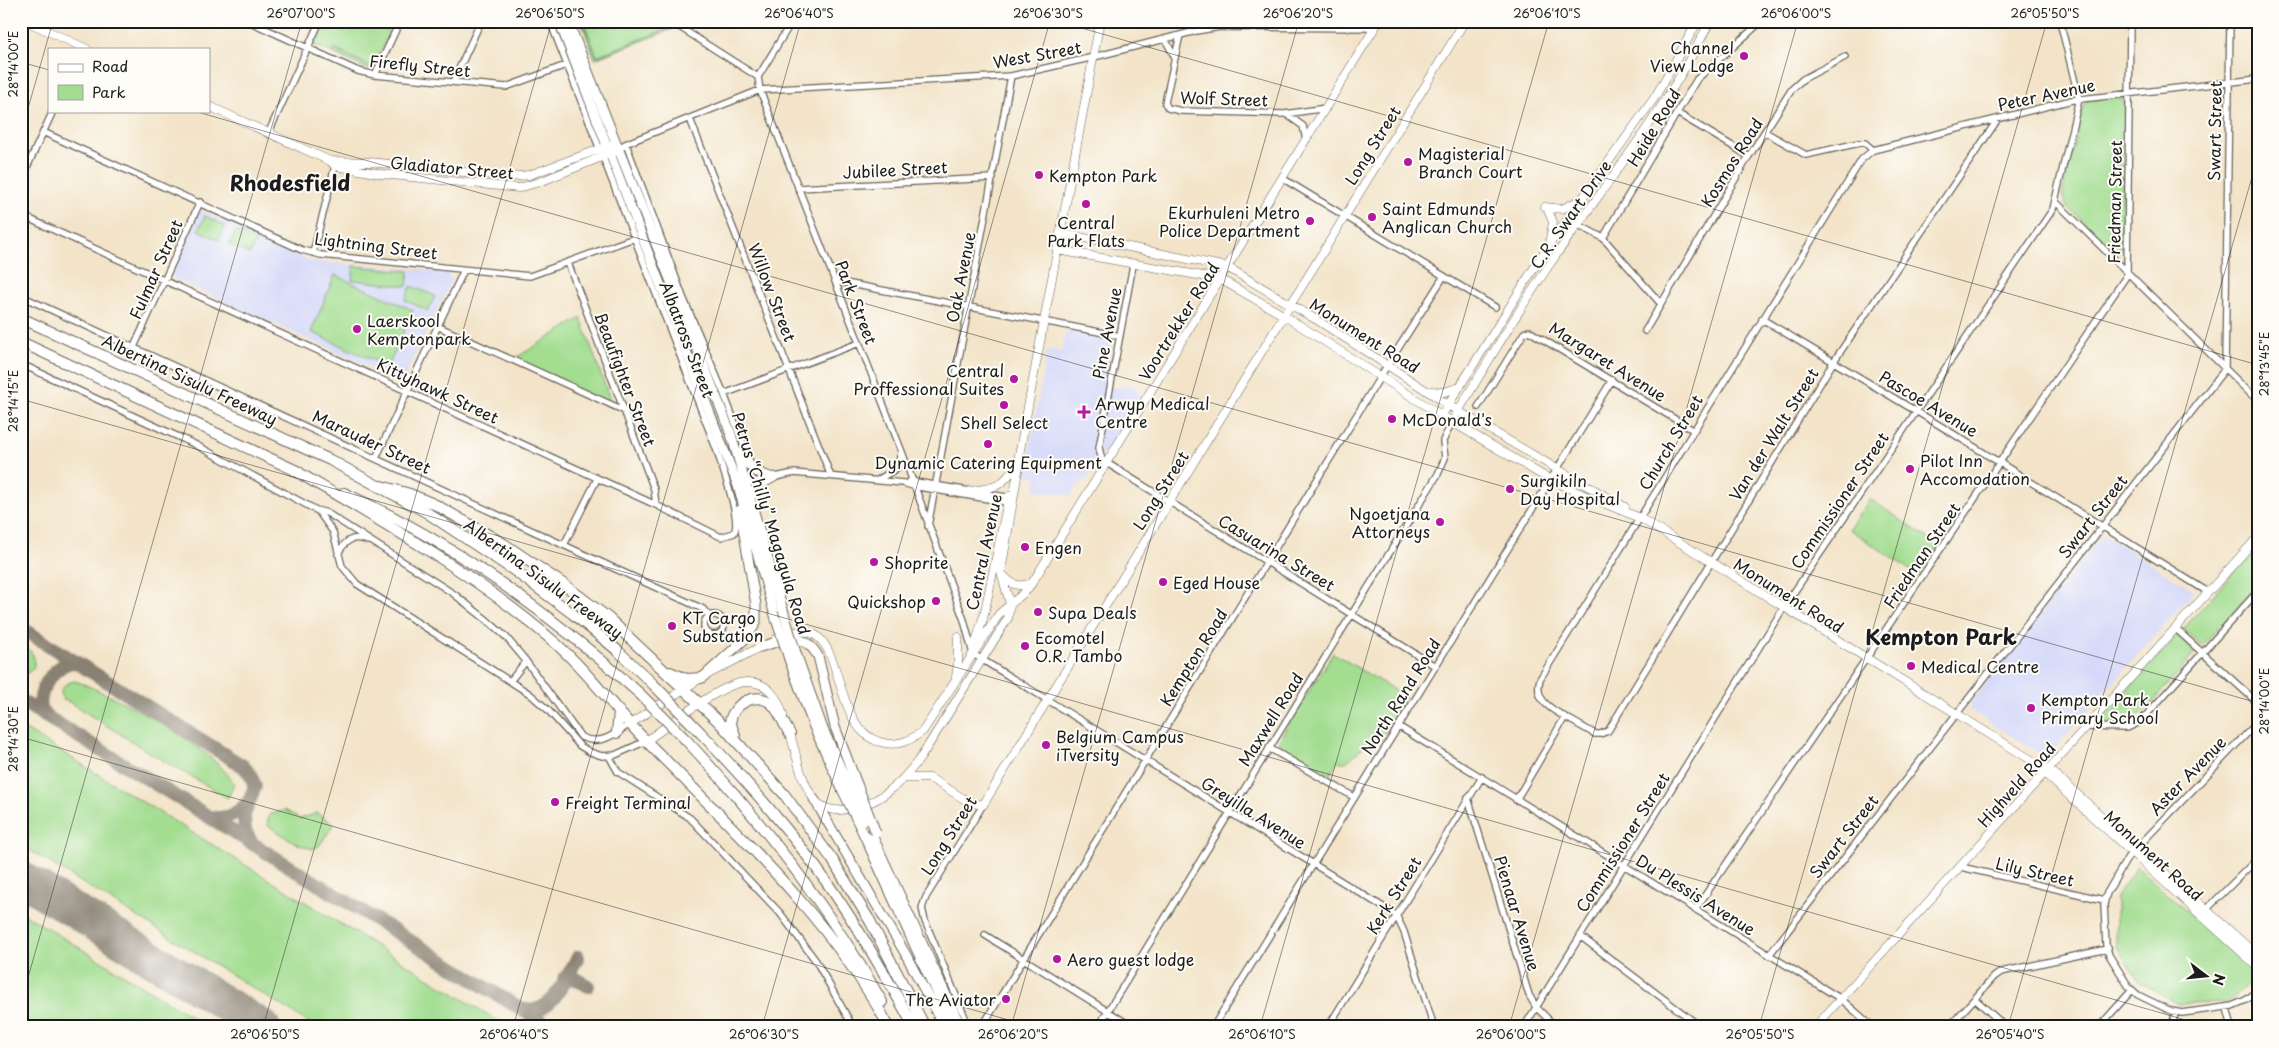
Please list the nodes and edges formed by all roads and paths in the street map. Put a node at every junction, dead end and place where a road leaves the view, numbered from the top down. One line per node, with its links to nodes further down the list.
1 (26, 21): 22 (main road)
2 (248, 21): 23 (street, Firefly Street)
3 (320, 21): 23 (street)
4 (400, 21): 28 (street)
5 (481, 21): 32 (street)
6 (550, 21): 27 (street, Albatross Street)
7 (559, 21): 48 (main road, Petrus “Chilly” Magagula Road)
8 (568, 21): 48 (main road, Petrus “Chilly” Magagula Road)
9 (670, 21): 30 (street)
10 (792, 21): 30 (street)
11 (1100, 21): 25 (main road, Central Avenue)
12 (1465, 21): 66 (main road, Long Street)
13 (1698, 21): 62 (main road, C.R. Swart Drive)
14 (1710, 21): 68 (main road, C.R. Swart Drive)
15 (2060, 21): 36 (street, Commissioner Street)
16 (2130, 21): 35 (street, Friedman Street)
17 (2230, 21): 33 (street, Swart Street)
18 (1761, 22): 40 (street, Heide Road)
19 (1377, 24): 20 (street, West Street); 38 (main road, Voortrekker Road)
20 (1180, 35): 21 (street, West Street); 24 (street)
21 (1165, 39): 24 (street); 25 (street, West Street)
22 (84, 48)
23 (308, 48): 28 (street, Firefly Street); 46 (street)
24 (1174, 56): 41 (street, Wolf Street)
25 (1094, 57): 29 (street, West Street); 69 (main road, Central Avenue)
26 (1845, 57): 45 (street, Kosmos Road)
27 (566, 65): 32 (street, Firefly Street); 48 (street, Albatross Street)
28 (375, 75): 32 (street, Firefly Street)
29 (1011, 76): 34 (street, West Street); 57 (street, Oak Avenue)
30 (758, 77): 34 (street, Park Street)
31 (2258, 79): 33 (street, Peter Avenue)
32 (453, 82)
33 (2229, 82): 35 (street, Peter Avenue); 103 (street, Swart Street)
34 (760, 90): 42 (street, Gladiator Street); 61 (street, Park Street)
35 (2130, 92): 36 (street, Peter Avenue); 79 (street, Friedman Street)
36 (2079, 99): 43 (street, Peter Avenue); 64 (street, Commissioner Street)
37 (210, 106): 46 (main road, Gladiator Street)
38 (1326, 108): 41 (street, Wolf Street); 47 (main road, Voortrekker Road)
39 (53, 112): 44 (street)
40 (1677, 113): 50 (street); 71 (street, Heide Road)
41 (1285, 114): 47 (street, Wolf Street)
42 (690, 119): 48 (street, Gladiator Street); 102 (street, Willow Street)
43 (1998, 119): 49 (street, Peter Avenue); 99 (street, Van der Walt Street)
44 (43, 132): 59 (street); 63 (street, Lightning Street)
45 (1765, 132): 49 (street); 50 (street, Kosmos Road)
46 (268, 134): 51 (main road, Gladiator Street)
47 (1306, 140): 58 (main road, Voortrekker Road)
48 (613, 148): 53 (main road, Gladiator Street); 54 (main road, Gladiator Street); 70 (street, Albatross Street); 109 (street, Albatross Street); 119 (main road, Petrus “Chilly” Magagula Road); 135 (main road, Petrus “Chilly” Magagula Road)
49 (1873, 150): 91 (street, Church Street)
50 (1749, 156): 86 (street, Kosmos Road)
51 (334, 162): 52 (main road, Gladiator Street); 55 (main road, Gladiator Street); 74 (street)
52 (384, 163): 55 (main road); 56 (main road, Gladiator Street)
53 (561, 163): 54 (main road); 56 (main road, Gladiator Street)
54 (564, 173): 60 (main road, Gladiator Street)
55 (382, 174): 60 (main road, Gladiator Street)
56 (511, 177): 60 (main road)
57 (993, 178): 61 (street, Jubilee Street); 88 (street, Oak Avenue)
58 (1282, 178): 66 (street); 77 (main road, Voortrekker Road)
59 (21, 180)
60 (512, 188)
61 (798, 188): 83 (street, Park Street)
62 (1583, 198): 67 (main road, C.R. Swart Drive); 73 (main road)
63 (200, 202): 74 (street, Lightning Street); 82 (street, Fulmar Street)
64 (2056, 202): 79 (street); 115 (street, Commissioner Street)
65 (21, 215): 82 (street, Kittyhawk Street)
66 (1345, 215): 80 (street); 85 (main road, Long Street)
67 (1568, 219): 68 (street); 73 (main road, C.R. Swart Drive)
68 (1579, 224): 71 (street); 114 (main road, C.R. Swart Drive)
69 (1060, 233): 72 (main road, Central Avenue); 77 (main road, Monument Road)
70 (634, 238): 75 (street, Lightning Street); 147 (street, Albatross Street)
71 (1603, 238): 86 (street)
72 (1057, 250): 76 (main road, Monument Road); 92 (main road, Central Avenue)
73 (1544, 252): 106 (main road, C.R. Swart Drive)
74 (313, 253): 78 (street, Lightning Street)
75 (568, 263): 78 (street, Lightning Street); 113 (street, Beaufighter Street)
76 (1133, 265): 81 (main road, Monument Road); 95 (street, Pine Avenue)
77 (1227, 267): 81 (main road, Voortrekker Road); 85 (main road, Monument Road)
78 (464, 270): 93 (street)
79 (2127, 274): 103 (street); 123 (street, Friedman Street)
80 (1444, 276): 87 (street); 101 (street, Kempton Road)
81 (1220, 279): 89 (main road, Monument Road); 124 (main road, Voortrekker Road)
82 (165, 280): 98 (street, Fulmar Street); 108 (street, Kittyhawk Street)
83 (835, 282): 88 (street); 97 (street, Park Street)
84 (21, 296): 98 (street, Marauder Street)
85 (1290, 304): 89 (main road, Long Street); 101 (main road, Monument Road)
86 (1661, 304): 94 (street, Kosmos Road)
87 (1495, 307)
88 (968, 308): 92 (street); 137 (street, Oak Avenue)
89 (1283, 316): 104 (main road, Monument Road); 141 (main road, Long Street)
90 (21, 318): 136 (highway, Albertina Sisulu Freeway)
91 (1762, 319): 99 (street, Pascoe Avenue); 118 (street, Church Street)
92 (1044, 322): 95 (street); 121 (main road, Central Avenue)
93 (437, 326): 108 (street); 113 (street)
94 (1645, 331)
95 (1120, 336): 124 (street, Pine Avenue)
96 (21, 342): 127 (highway, Albertina Sisulu Freeway)
97 (859, 344): 102 (street); 120 (street, Park Street)
98 (134, 347): 122 (street, Marauder Street)
99 (1834, 362): 115 (street, Pascoe Avenue); 152 (street, Van der Walt Street)
100 (21, 364): 143 (street)
101 (1388, 366): 104 (street, Kempton Road); 107 (main road, Monument Road)
102 (788, 369): 109 (street); 129 (street, Willow Street)
103 (2225, 369): 110 (street); 146 (street, Swart Street)
104 (1380, 377): 116 (main road, Monument Road); 153 (street, Kempton Road)
105 (1612, 380): 112 (street, Margaret Avenue); 118 (street, Margaret Avenue); 128 (street, North Rand Road)
106 (1460, 387): 107 (main road); 111 (main road, C.R. Swart Drive)
107 (1426, 390): 111 (main road, Monument Road)
108 (408, 391): 122 (street); 131 (street, Kittyhawk Street)
109 (724, 394): 126 (street, Albatross Street)
110 (2258, 401)
111 (1449, 405): 114 (main road, Monument Road); 116 (main road, C.R. Swart Drive)
112 (1478, 407)
113 (623, 410): 142 (street, Beaufighter Street)
114 (1458, 411): 117 (main road, C.R. Swart Drive); 128 (main road, Monument Road)
115 (1916, 411): 123 (street, Pascoe Avenue); 159 (street, Commissioner Street)
116 (1442, 415): 117 (main road, Monument Road)
117 (1452, 422): 133 (main road, Monument Road); 160 (street, Maxwell Road)
118 (1693, 430): 144 (street, Church Street)
119 (731, 434): 130 (main road); 135 (main road, Petrus “Chilly” Magagula Road)
120 (902, 452): 132 (street); 134 (street, Park Street)
121 (1019, 455): 125 (main road, Central Avenue); 140 (main road, Central Avenue)
122 (376, 458): 150 (street, Marauder Street)
123 (2000, 463): 146 (street, Pascoe Avenue); 168 (street, Friedman Street)
124 (1105, 464): 141 (street, Casuarina Street); 155 (main road, Voortrekker Road)
125 (1016, 465): 138 (main road); 140 (main road, Central Avenue)
126 (756, 469)
127 (294, 470): 180 (highway); 232 (highway, Albertina Sisulu Freeway, bridge)
128 (1557, 470): 133 (street, North Rand Road); 144 (main road, Monument Road)
129 (830, 474): 130 (street); 132 (street)
130 (773, 478): 135 (street); 139 (main road)
131 (597, 479): 142 (street, Kittyhawk Street); 150 (street)
132 (878, 480): 134 (street)
133 (1550, 480): 144 (main road, Monument Road); 172 (street, North Rand Road)
134 (912, 484): 137 (street); 145 (street, Park Street)
135 (741, 485): 139 (main road, Petrus “Chilly” Magagula Road); 167 (main road, Petrus “Chilly” Magagula Road, bridge); 173 (main road)
136 (381, 486): 171 (highway); 233 (highway, Albertina Sisulu Freeway, bridge)
137 (936, 487): 138 (street); 140 (street); 145 (street, Oak Avenue)
138 (970, 490): 140 (street)
139 (751, 498): 167 (main road, Petrus “Chilly” Magagula Road, bridge)
140 (1011, 500): 154 (main road); 166 (main road, Central Avenue)
141 (1169, 502): 153 (street, Casuarina Street); 177 (main road, Long Street)
142 (656, 505): 147 (street, Kittyhawk Street)
143 (316, 510): 149 (street); 151 (street)
144 (1636, 516): 152 (main road, Monument Road); 182 (street, Church Street)
145 (928, 526): 166 (street, Park Street)
146 (2102, 526): 157 (street, Pascoe Avenue); 181 (street, Swart Street)
147 (734, 533)
148 (2258, 537): 157 (main road, Highveld Road)
149 (379, 545): 151 (street); 170 (street)
150 (564, 545): 161 (street, Marauder Street)
151 (338, 554): 174 (street)
152 (1709, 562): 159 (main road, Monument Road); 182 (street, Van der Walt Street)
153 (1267, 563): 160 (street, Casuarina Street); 193 (street, Kempton Road)
154 (1001, 572): 155 (main road); 158 (main road)
155 (1032, 583): 158 (main road, Voortrekker Road)
156 (2258, 591): 165 (street)
157 (2208, 592): 162 (main road, Highveld Road)
158 (1010, 604): 166 (main road, Voortrekker Road); 169 (main road)
159 (1784, 607): 168 (main road, Monument Road); 208 (street, Commissioner Street)
160 (1352, 613): 172 (street, Casuarina Street); 190 (street, Maxwell Road)
161 (709, 616)
162 (2176, 628): 165 (street); 186 (main road, Highveld Road)
163 (958, 637): 175 (main road)
164 (760, 647): 173 (main road); 175 (main road); 197 (main road)
165 (2203, 653): 178 (street); 186 (street)
166 (973, 654): 169 (street, Greyilla Avenue); 175 (main road)
167 (793, 658): 197 (main road, Petrus “Chilly” Magagula Road)
168 (1867, 659): 181 (main road, Monument Road); 211 (street, Friedman Street)
169 (982, 660): 177 (street, Greyilla Avenue); 195 (main road)
170 (526, 661): 174 (street); 187 (street)
171 (661, 666): 173 (highway); 176 (highway)
172 (1435, 666): 185 (street, North Rand Road)
173 (702, 678): 176 (main road)
174 (512, 680): 192 (street)
175 (955, 682)
176 (685, 689): 179 (highway); 184 (main road)
177 (1048, 700): 193 (street, Greyilla Avenue); 202 (main road, Long Street)
178 (2258, 703)
179 (700, 704): 188 (main road); 189 (main road); 191 (highway)
180 (619, 711): 184 (highway); 187 (highway)
181 (1955, 713): 194 (main road, Monument Road); 217 (street, Swart Street)
182 (1565, 717): 201 (street)
183 (2258, 722): 205 (street, Aster Avenue)
184 (630, 724): 187 (street); 189 (highway)
185 (1398, 726): 196 (street, Du Plessis Avenue); 198 (street, North Rand Road)
186 (2086, 727): 194 (main road, Highveld Road)
187 (617, 733)
188 (790, 734): 191 (highway); 200 (main road)
189 (646, 741): 192 (street); 231 (highway)
190 (1269, 748): 198 (street); 203 (street, Maxwell Road)
191 (751, 755): 234 (highway)
192 (609, 756): 230 (street)
193 (1144, 761): 203 (street, Greyilla Avenue); 219 (street, Kempton Road)
194 (2046, 772): 205 (main road, Monument Road); 209 (main road, Highveld Road)
195 (905, 778): 200 (main road); 202 (main road)
196 (1482, 778): 199 (street, Kerk Street); 201 (street, Du Plessis Avenue)
197 (849, 786): 204 (main road, Petrus “Chilly” Magagula Road, bridge); 204 (main road, bridge)
198 (1354, 797): 207 (street, North Rand Road)
199 (1468, 798): 213 (street, Kerk Street); 225 (street, Pienaar Avenue)
200 (814, 799): 235 (main road)
201 (1516, 800): 208 (street, Du Plessis Avenue)
202 (983, 805): 238 (street, Long Street)
203 (1230, 812): 207 (street, Greyilla Avenue); 227 (street, Maxwell Road)
204 (870, 834): 236 (main road, Petrus “Chilly” Magagula Road); 237 (main road, Petrus “Chilly” Magagula Road)
205 (2134, 850): 210 (street, Aster Avenue); 212 (main road, Monument Road)
206 (2258, 858): 212 (street)
207 (1313, 864): 213 (street, Greyilla Avenue); 242 (street, North Rand Road)
208 (1624, 865): 211 (street, Du Plessis Avenue); 215 (street, Commissioner Street)
209 (1960, 867): 210 (street, Lily Street); 223 (main road, Highveld Road)
210 (2104, 900): 216 (street)
211 (1695, 910): 217 (street, Du Plessis Avenue)
212 (2204, 913): 218 (main road, Monument Road); 220 (main road, Monument Road)
213 (1396, 915): 229 (street); 243 (street, Kerk Street)
214 (985, 935): 219 (street)
215 (1580, 936): 225 (street, Commissioner Street); 248 (street)
216 (2106, 949): 221 (street); 224 (street)
217 (1769, 955): 223 (street, Du Plessis Avenue)
218 (2258, 956)
219 (1024, 959): 227 (street); 239 (street, Kempton Road)
220 (2258, 967)
221 (2132, 990): 228 (street); 253 (street)
222 (2258, 991): 226 (street)
223 (1841, 999): 249 (main road, Highveld Road); 250 (street, Du Plessis Avenue)
224 (1975, 999): 251 (street); 252 (street)
225 (1536, 1007): 246 (street, Commissioner Street); 247 (street, Pienaar Avenue)
226 (2226, 1008): 228 (street); 255 (street)
227 (1108, 1011): 240 (street, Maxwell Road); 241 (street)
228 (2175, 1013): 254 (street)
229 (1432, 1020): 244 (street); 245 (street)
230 (853, 1027)
231 (889, 1027)
232 (896, 1027)
233 (914, 1027)
234 (925, 1027)
235 (944, 1027)
236 (952, 1027)
237 (962, 1027)
238 (969, 1027)
239 (982, 1027)
240 (1098, 1027)
241 (1133, 1027)
242 (1213, 1027)
243 (1328, 1027)
244 (1427, 1027)
245 (1434, 1027)
246 (1524, 1027)
247 (1556, 1027)
248 (1701, 1027)
249 (1815, 1027)
250 (1873, 1027)
251 (1950, 1027)
252 (2006, 1027)
253 (2099, 1027)
254 (2172, 1027)
255 (2232, 1027)

